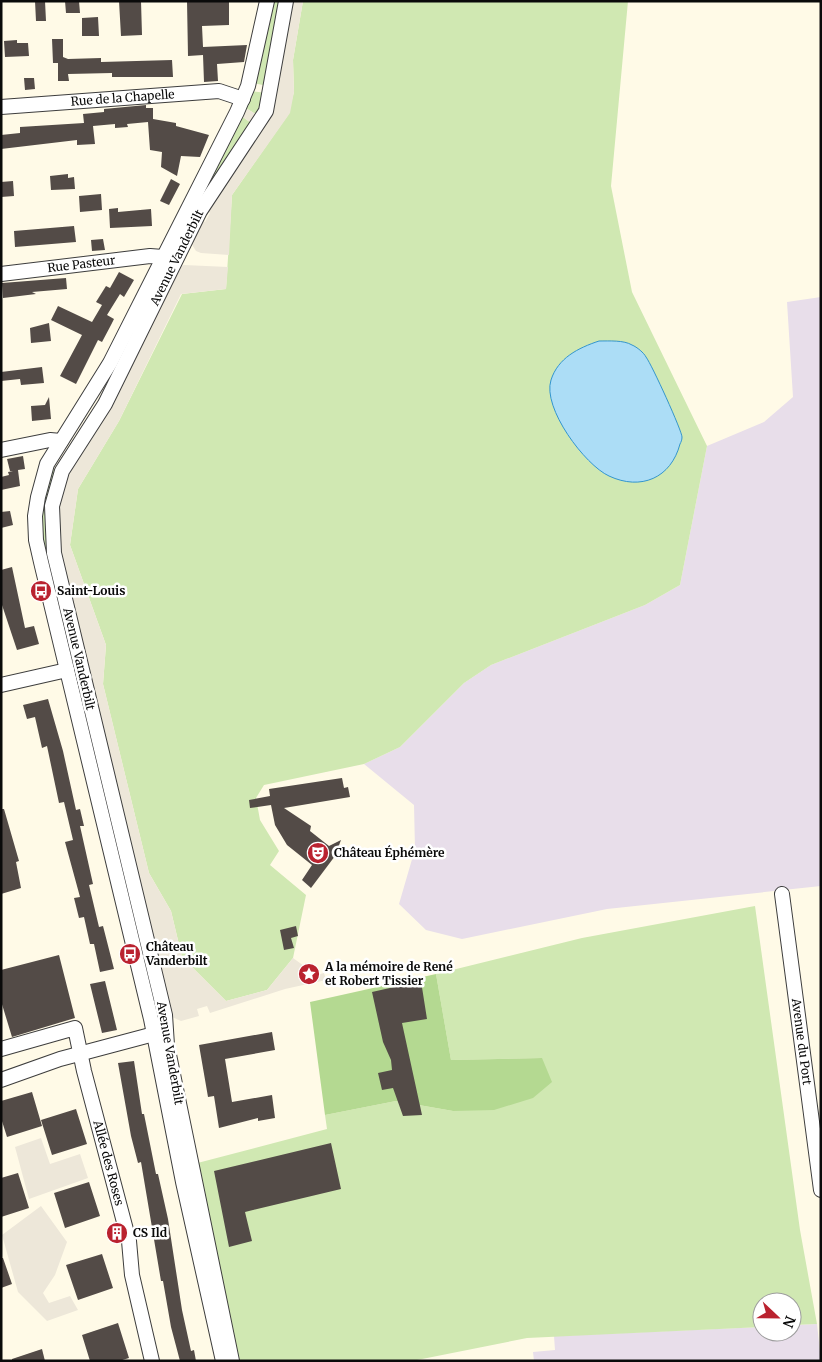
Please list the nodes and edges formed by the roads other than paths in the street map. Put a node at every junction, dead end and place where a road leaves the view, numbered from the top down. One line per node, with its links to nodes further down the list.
1 (268, 1): 3 (street, Avenue Vanderbilt)
2 (286, 1): 19 (street, Avenue Vanderbilt)
3 (243, 99): 4 (street, Rue de la Chapelle); 5 (street, Avenue Vanderbilt)
4 (1, 107)
5 (163, 257): 6 (street, Rue Pasteur); 7 (street, Avenue Vanderbilt)
6 (1, 274)
7 (61, 441): 8 (street); 9 (street, Avenue Vanderbilt)
8 (1, 450)
9 (67, 670): 10 (street); 12 (street, Avenue Vanderbilt)
10 (1, 685)
11 (782, 894): 16 (street, Avenue du Port)
12 (154, 1034): 14 (street); 18 (street, Avenue Vanderbilt)
13 (2, 1044): 14 (street)
14 (79, 1048): 15 (street); 17 (street, Allée des Roses)
15 (1, 1080)
16 (821, 1190)
17 (152, 1361)
18 (222, 1361)
19 (232, 1361)

